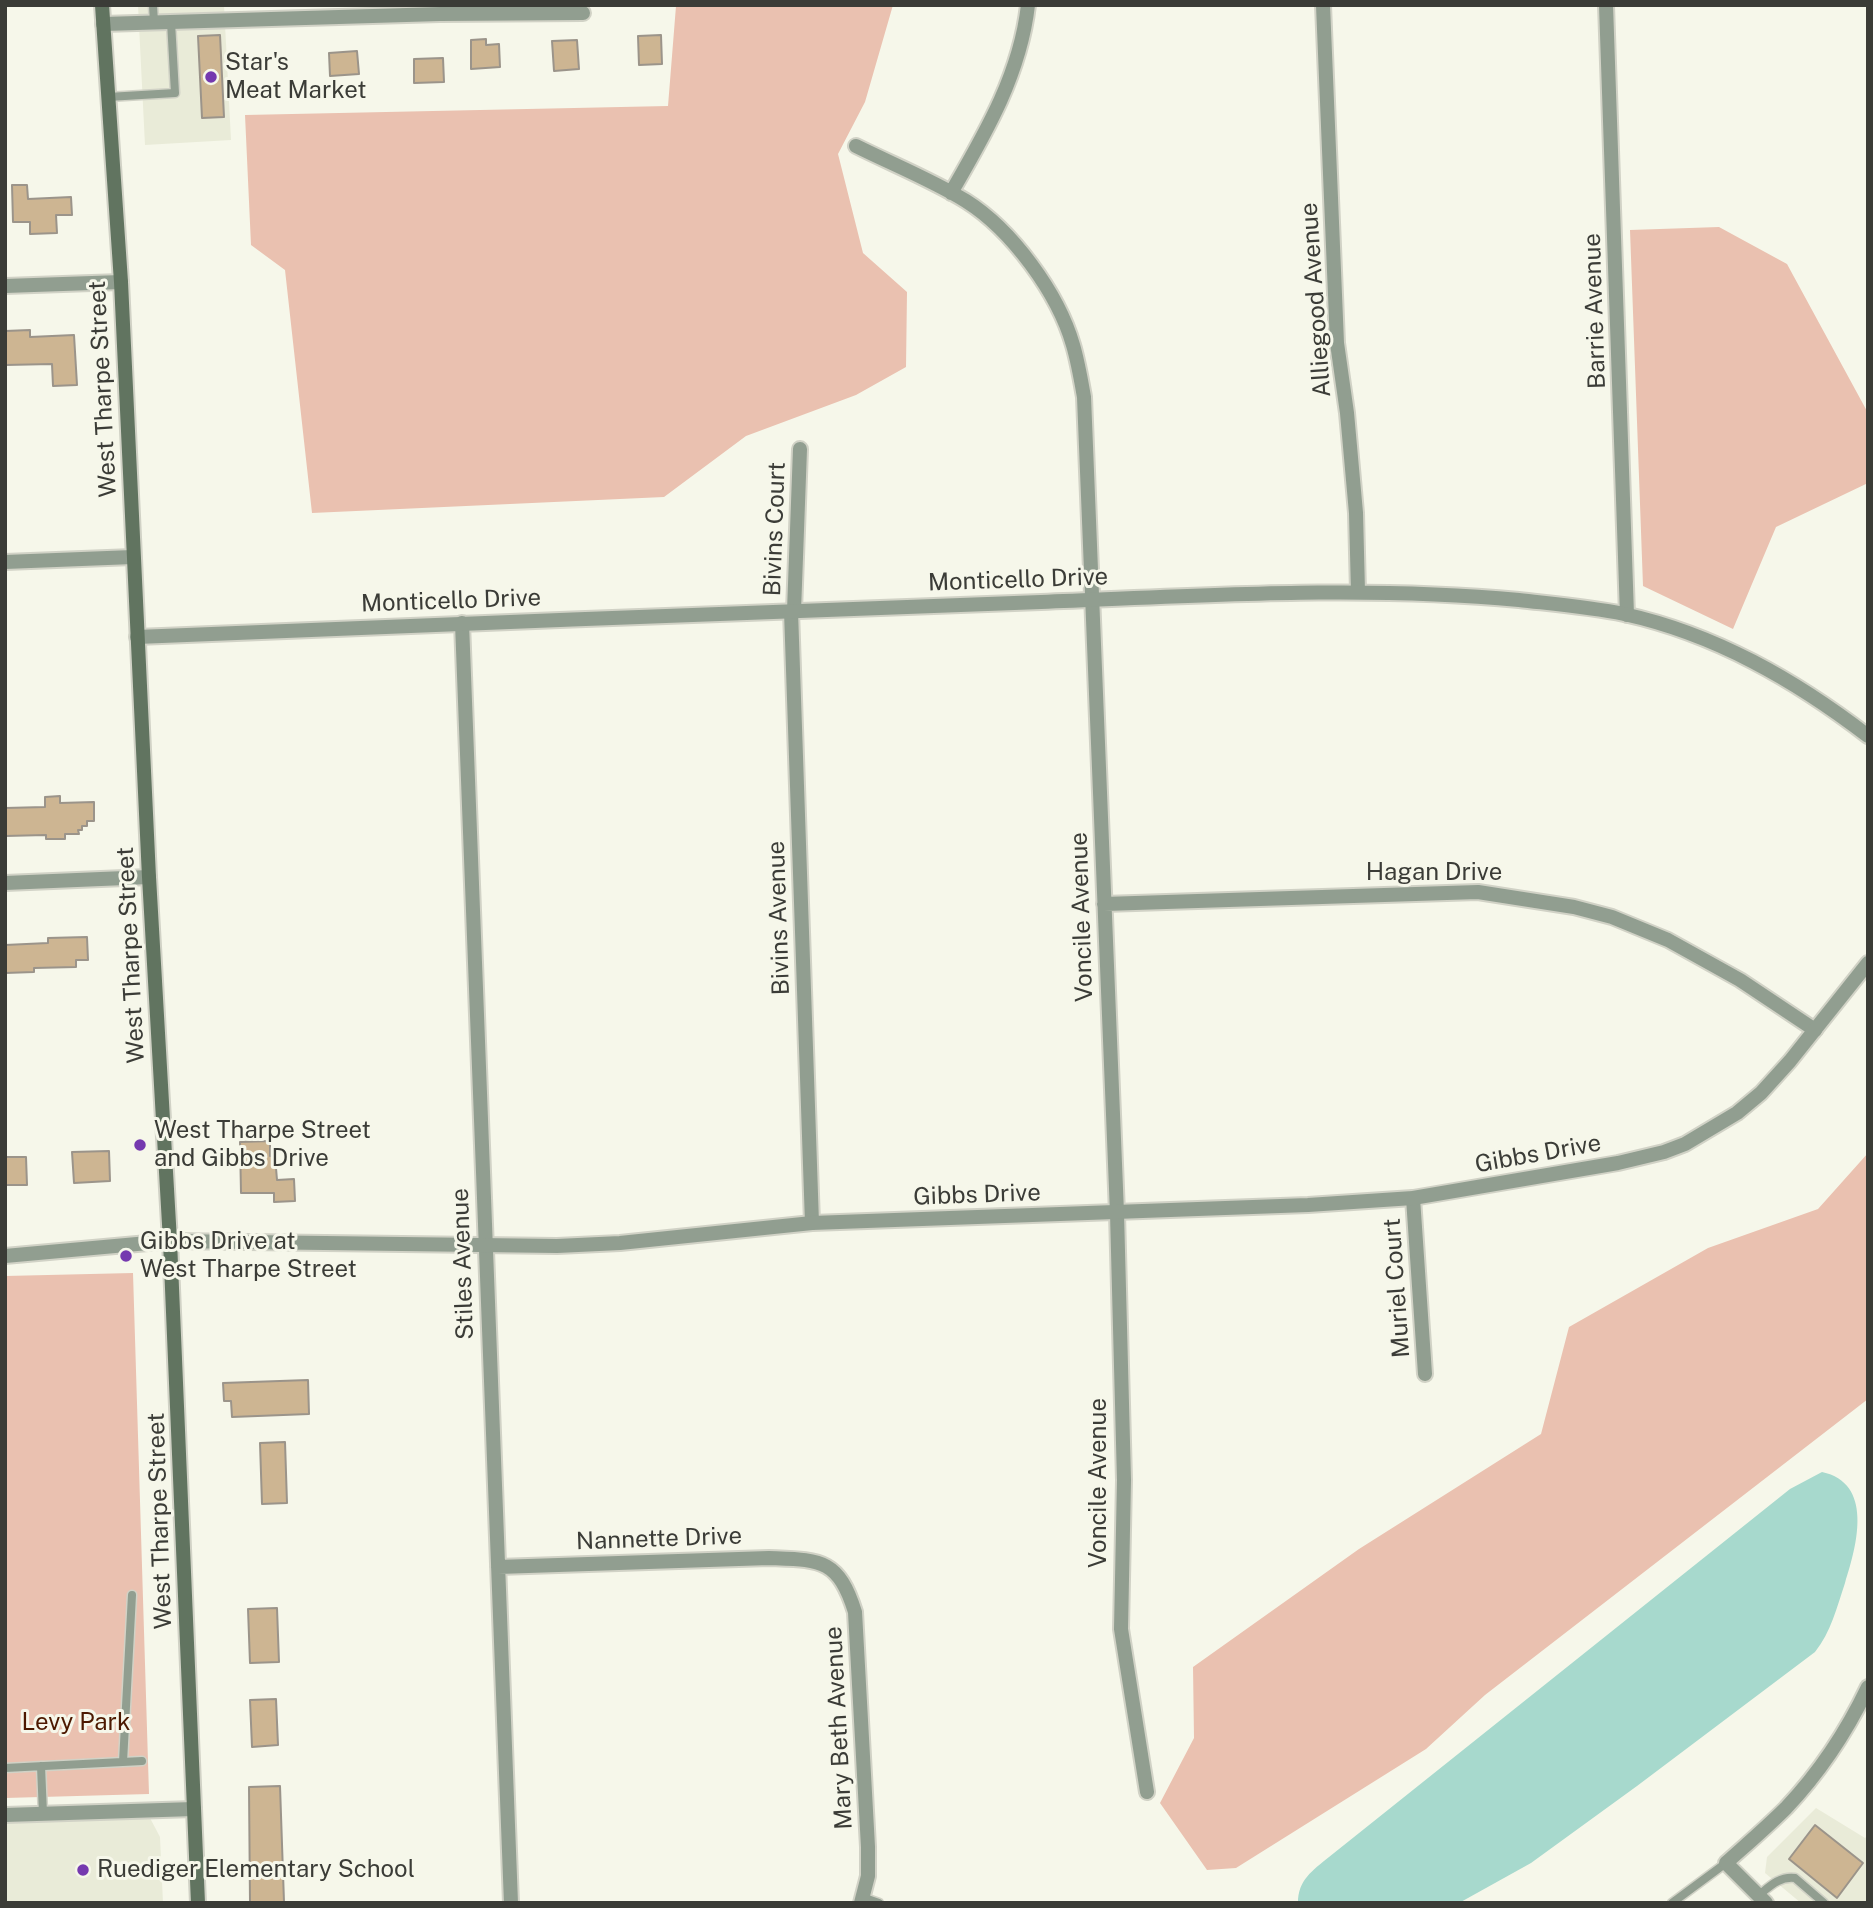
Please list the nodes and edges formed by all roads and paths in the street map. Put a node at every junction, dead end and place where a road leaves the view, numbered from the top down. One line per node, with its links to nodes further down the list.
1 (102, 5): 9 (main road, West Tharpe Street)
2 (153, 5): 8 (lane)
3 (1028, 5): 12 (street)
4 (1324, 5): 18 (street, Alliegood Avenue)
5 (1606, 5): 21 (street, Barrie Avenue)
6 (583, 13): 7 (street)
7 (171, 22): 8 (street); 10 (lane)
8 (154, 23): 9 (street)
9 (103, 24): 10 (main road, West Tharpe Street)
10 (108, 97): 13 (main road, West Tharpe Street)
11 (856, 146): 12 (street, Voncile Avenue)
12 (951, 193): 19 (street, Voncile Avenue)
13 (121, 282): 14 (street); 16 (main road, West Tharpe Street)
14 (5, 286)
15 (800, 449): 20 (street, Bivins Court)
16 (133, 557): 17 (street); 23 (main road, West Tharpe Street)
17 (5, 562)
18 (1358, 592): 19 (street, Monticello Drive); 21 (street, Monticello Drive)
19 (1091, 600): 20 (street, Monticello Drive); 27 (street, Voncile Avenue)
20 (792, 611): 22 (street, Monticello Drive); 32 (street, Bivins Avenue)
21 (1627, 615): 24 (street, Monticello Drive)
22 (462, 624): 23 (street, Monticello Drive); 34 (street, Stiles Avenue)
23 (137, 637): 25 (main road, West Tharpe Street)
24 (1868, 736)
25 (149, 877): 26 (street); 33 (main road, West Tharpe Street)
26 (5, 883)
27 (1104, 904): 29 (street, Hagan Drive); 31 (street, Voncile Avenue)
28 (1868, 963): 29 (street, Gibbs Drive)
29 (1815, 1030): 30 (street, Gibbs Drive)
30 (1413, 1198): 31 (street, Gibbs Drive); 36 (street, Muriel Court)
31 (1117, 1213): 32 (street, Gibbs Drive); 45 (street, Voncile Avenue)
32 (812, 1223): 34 (street, Gibbs Drive)
33 (170, 1241): 34 (street, Gibbs Drive); 35 (street, Gibbs Drive); 46 (main road, West Tharpe Street)
34 (485, 1244): 38 (street, Stiles Avenue)
35 (5, 1256)
36 (1425, 1374)
37 (822, 1563): 38 (street, Nannette Drive); 51 (street, Mary Beth Avenue)
38 (498, 1567): 54 (street, Stiles Avenue)
39 (132, 1595): 42 (lane)
40 (1868, 1687): 49 (street)
41 (142, 1761): 42 (lane)
42 (123, 1762): 43 (lane)
43 (41, 1766): 44 (lane); 47 (lane)
44 (5, 1768)
45 (1147, 1792)
46 (194, 1809): 47 (street); 53 (main road, West Tharpe Street)
47 (43, 1814): 48 (street)
48 (5, 1815)
49 (1726, 1863): 50 (street); 52 (lane)
50 (1763, 1899): 56 (lane)
51 (861, 1900): 55 (lane)
52 (1677, 1901)
53 (198, 1903)
54 (511, 1903)
55 (880, 1903)
56 (1824, 1903)

